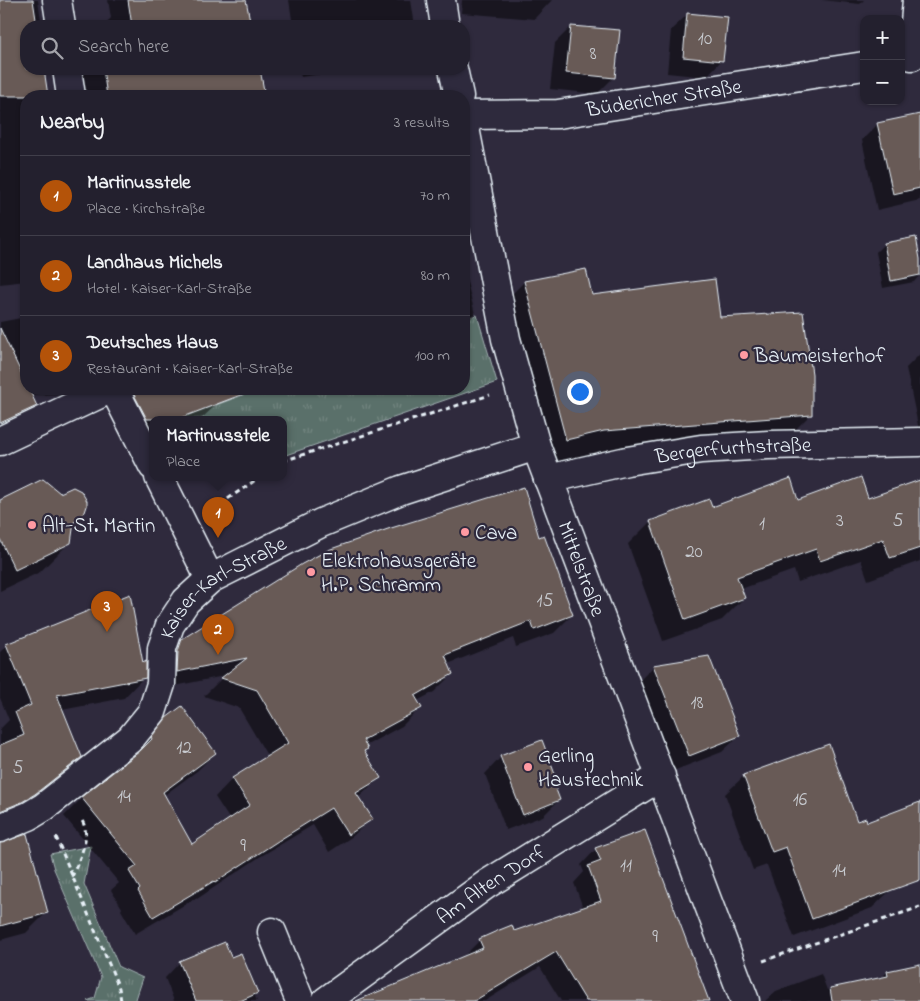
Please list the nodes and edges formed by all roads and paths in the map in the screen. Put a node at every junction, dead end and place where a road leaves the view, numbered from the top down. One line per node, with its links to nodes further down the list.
1 (57, 0): 4 (street)
2 (440, 0): 5 (street)
3 (917, 0): 6 (street)
4 (60, 20)
5 (445, 20)
6 (911, 57)
7 (860, 67): 12 (street, Büdericher Straße)
8 (68, 75): 10 (street)
9 (454, 75): 11 (street)
10 (70, 90)
11 (458, 90)
12 (470, 115)
13 (470, 154): 14 (street, Mittelstraße)
14 (519, 386): 19 (street, Mittelstraße); 21 (path)
15 (99, 395): 17 (street)
16 (115, 395): 20 (street)
17 (0, 441)
18 (920, 442): 22 (street, Bergerfurthstraße)
19 (536, 446): 22 (street, Mittelstraße); 26 (street, Kaiser-Karl-Straße)
20 (149, 458)
21 (287, 460)
22 (548, 479): 27 (street, Mittelstraße)
23 (161, 481): 25 (street)
24 (254, 481): 25 (path)
25 (185, 528): 26 (street)
26 (210, 579): 28 (street, Kaiser-Karl-Straße)
27 (661, 776): 34 (street, Mittelstraße); 37 (street, Am Alten Dorf)
28 (44, 807): 30 (street, Kaiser-Karl-Straße); 31 (path)
29 (80, 818): 31 (path)
30 (0, 828)
31 (72, 877): 35 (path)
32 (920, 907): 34 (path)
33 (272, 932): 36 (street)
34 (734, 972): 38 (street, Mittelstraße)
35 (121, 1001)
36 (300, 1001)
37 (326, 1001)
38 (745, 1001)

